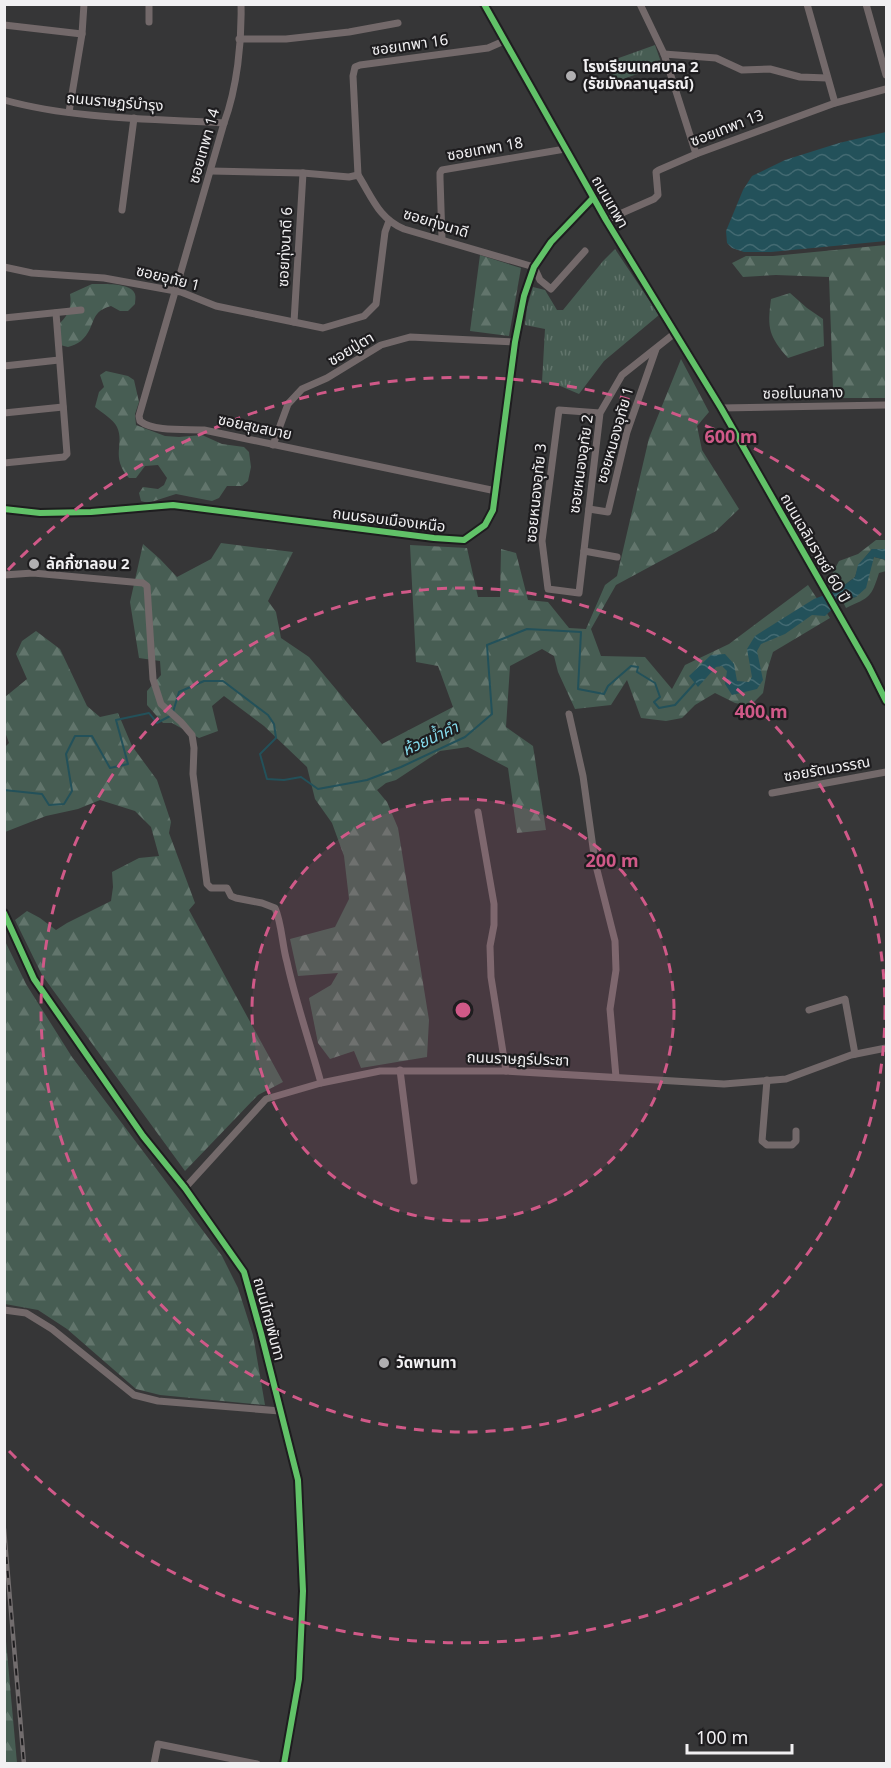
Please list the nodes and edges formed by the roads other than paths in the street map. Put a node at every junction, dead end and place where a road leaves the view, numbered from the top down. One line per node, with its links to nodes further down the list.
1 (84, 4): 11 (street)
2 (149, 4): 8 (street)
3 (241, 4): 12 (street, ซอยเทพา 14)
4 (484, 4): 13 (street, ถนนเทพา)
5 (640, 4): 14 (street)
6 (807, 4): 16 (street)
7 (866, 4): 15 (street)
8 (149, 22)
9 (398, 23): 12 (street)
10 (4, 25): 11 (street)
11 (82, 34): 20 (street)
12 (239, 39): 22 (street, ซอยเทพา 14)
13 (504, 41): 23 (street, ถนนเทพา); 27 (street, ซอยเทพา 16)
14 (664, 54): 16 (street); 24 (street)
15 (886, 75)
16 (826, 78): 19 (street)
17 (886, 89): 19 (street, ซอยเทพา 13)
18 (4, 100): 20 (street, ถนนราษฏร์บำรุง)
19 (835, 103): 24 (street, ซอยเทพา 13)
20 (69, 112): 21 (street, ถนนราษฏร์บำรุง)
21 (134, 117): 22 (street, ถนนราษฏร์บำรุง); 29 (street)
22 (224, 123): 25 (street, ซอยเทพา 14)
23 (565, 149): 28 (street, ถนนเทพา); 32 (street, ซอยเทพา 18)
24 (696, 154): 30 (street, ซอยเทพา 13)
25 (210, 171): 26 (street); 36 (street, ซอยเทพา 14)
26 (303, 173): 27 (street); 40 (street, ซอยทุ่งนาดี 6)
27 (358, 175): 31 (street, ซอยทุ่งนาดี)
28 (593, 198): 30 (street, ถนนเทพา); 35 (street, ถนนรอบเมืองเหนือ)
29 (122, 210)
30 (606, 220): 41 (street, ถนนเทพา)
31 (389, 221): 32 (street, ซอยทุ่งนาดี); 40 (street, ซอยอุทัย 1)
32 (442, 239): 35 (street, ซอยทุ่งนาดี)
33 (585, 251): 35 (street)
34 (4, 267): 36 (street, ซอยอุทัย 1)
35 (534, 267): 42 (street, ถนนรอบเมืองเหนือ)
36 (176, 291): 40 (street, ซอยอุทัย 1); 51 (street, ซอยสุขสบาย)
37 (81, 310): 38 (street)
38 (56, 313): 39 (street); 44 (street)
39 (4, 318)
40 (294, 322)
41 (675, 333): 43 (street, ซอยหนองอุทัย 2); 48 (street, ถนนเทพา)
42 (515, 342): 51 (street, ซอยปู่ตา); 53 (street, ถนนรอบเมืองเหนือ)
43 (657, 348): 50 (street, ซอยหนองอุทัย 2); 55 (street, ซอยหนองอุทัย 1)
44 (59, 360): 45 (street); 47 (street)
45 (4, 366)
46 (886, 405): 48 (street, ซอยโนนกลาง)
47 (63, 407): 49 (street); 52 (street)
48 (721, 408): 60 (street, ถนนเฉลิมราชย์ 60 ปี)
49 (4, 413)
50 (600, 413): 55 (street, ซอยหนองอุทัย 2); 59 (street, ซอยหนองอุทัย 3)
51 (273, 445): 53 (street, ซอยสุขสบาย)
52 (4, 463)
53 (496, 490): 54 (street, ถนนรอบเมืองเหนือ)
54 (4, 509)
55 (589, 509): 56 (street, ซอยหนองอุทัย 2)
56 (584, 550): 57 (street); 59 (street, ซอยหนองอุทัย 2)
57 (617, 557)
58 (4, 575): 73 (street)
59 (579, 592)
60 (886, 701)
61 (569, 714): 71 (street)
62 (886, 772): 63 (street, ซอยรัตนวรรณ)
63 (772, 793)
64 (478, 812): 70 (street)
65 (4, 913): 76 (street, ถนนไทยพันทา)
66 (809, 1010): 68 (street)
67 (886, 1048): 68 (street, ถนนราษฎร์ประชา)
68 (855, 1054): 72 (street, ถนนราษฎร์ประชา)
69 (400, 1070): 70 (street, ถนนราษฎร์ประชา); 73 (street, ถนนราษฎร์ประชา); 75 (street)
70 (506, 1071): 71 (street, ถนนราษฎร์ประชา)
71 (616, 1077): 72 (street, ถนนราษฎร์ประชา)
72 (767, 1080): 74 (street)
73 (321, 1083): 76 (street, ถนนราษฎร์ประชา)
74 (796, 1131)
75 (414, 1181)
76 (185, 1188): 78 (street, ถนนไทยพันทา)
77 (4, 1310): 78 (street)
78 (280, 1411): 81 (street, ถนนไทยพันทา)
79 (154, 1764): 80 (street)
80 (257, 1764)
81 (284, 1764)

